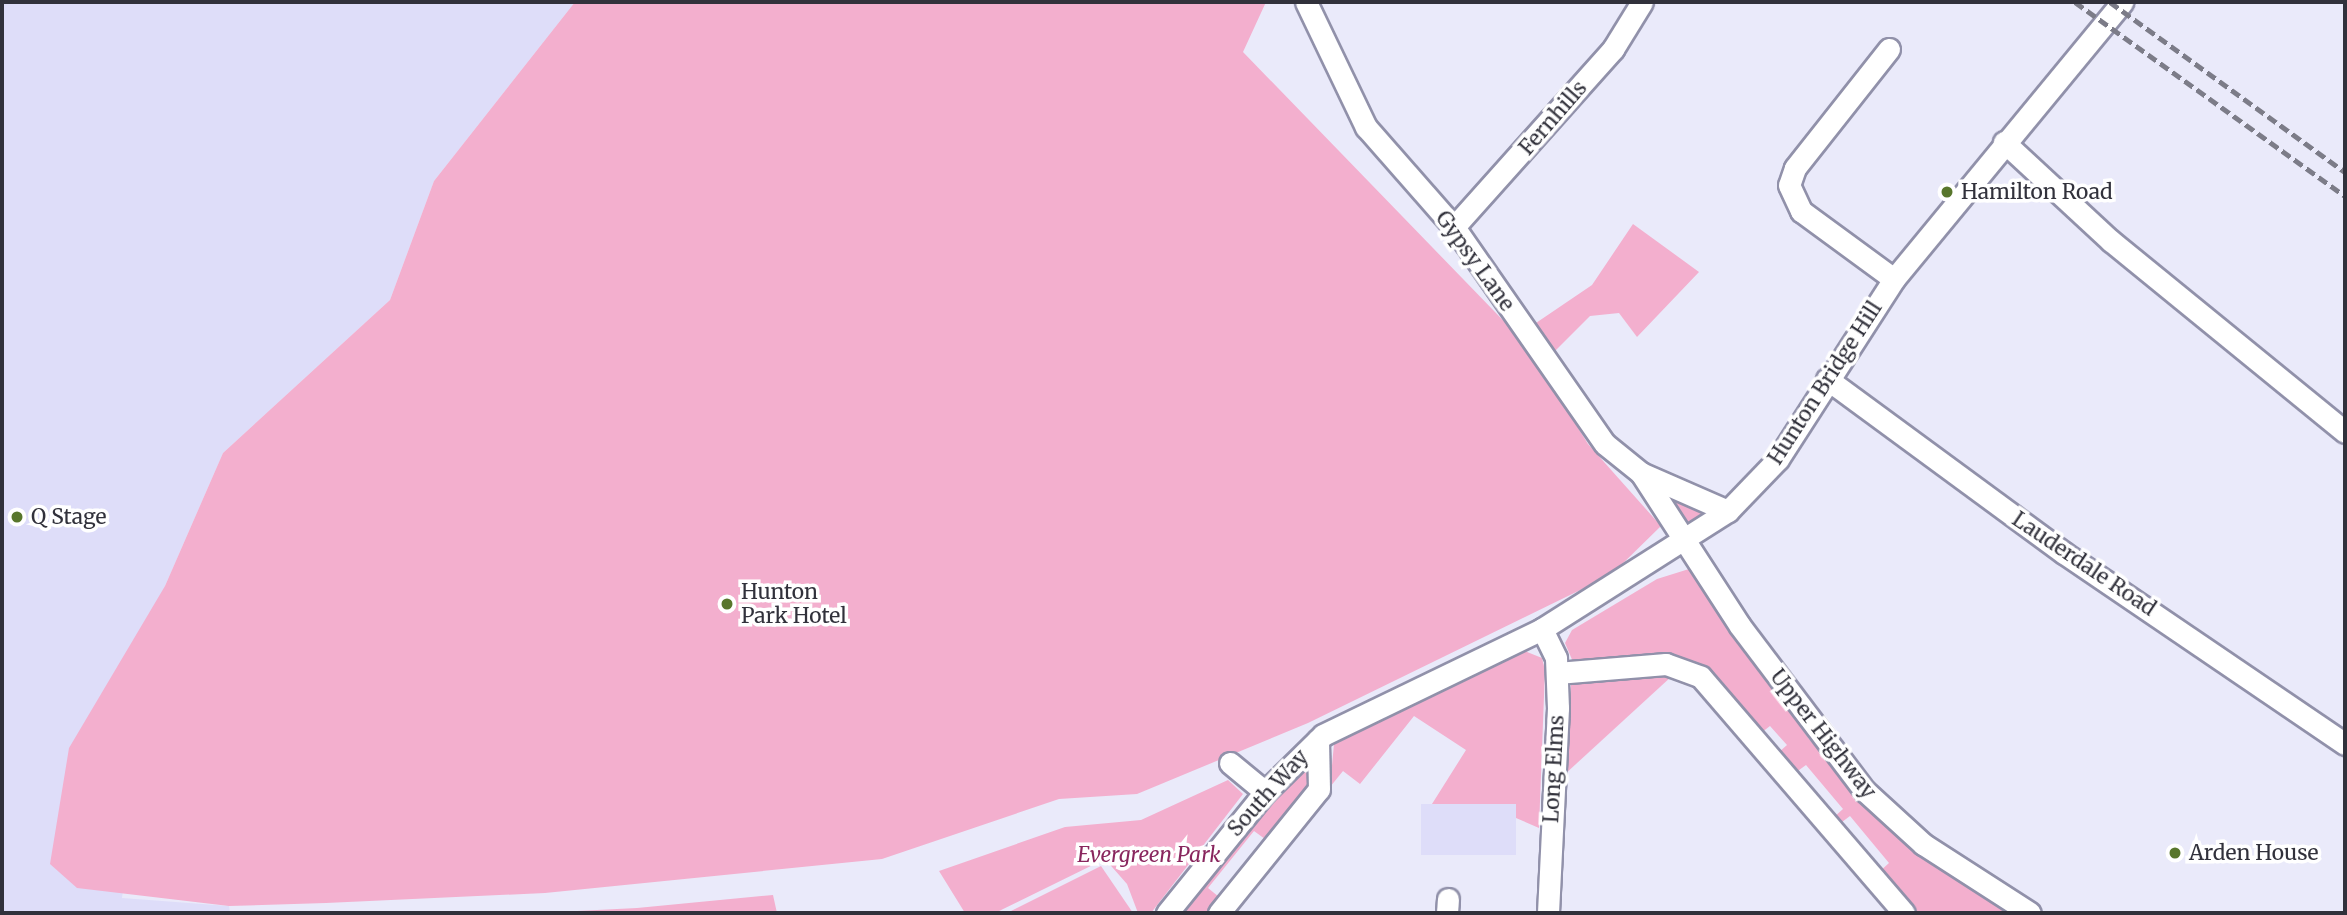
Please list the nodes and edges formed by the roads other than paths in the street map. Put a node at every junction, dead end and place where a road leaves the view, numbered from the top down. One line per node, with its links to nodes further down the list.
1 (1306, 2): 6 (street, Gypsy Lane)
2 (1642, 2): 6 (street, Fernhills)
3 (2122, 2): 5 (street, Hunton Bridge Hill)
4 (1889, 49): 7 (street)
5 (2004, 142): 7 (street, Hunton Bridge Hill); 9 (street)
6 (1454, 227): 10 (street, Gypsy Lane)
7 (1894, 279): 8 (street, Hunton Bridge Hill)
8 (1828, 379): 11 (street, Hunton Bridge Hill); 17 (street, Lauderdale Road)
9 (2345, 432)
10 (1642, 473): 11 (street, Gypsy Lane); 12 (street, Gypsy Lane)
11 (1728, 511): 12 (street, Hunton Bridge Hill)
12 (1688, 541): 13 (street, Hunton Bridge Hill); 24 (street, Upper Highway)
13 (1542, 629): 14 (street, Long Elms); 15 (street, Hunton Bridge Hill)
14 (1557, 673): 22 (street, Long Elms); 23 (street)
15 (1335, 726): 16 (street, South Way)
16 (1318, 740): 19 (street, South Way); 21 (street, South Way)
17 (2345, 744)
18 (1230, 763): 19 (street)
19 (1265, 792): 20 (street, South Way)
20 (1167, 913)
21 (1219, 913)
22 (1548, 913)
23 (1904, 913)
24 (2030, 913)

